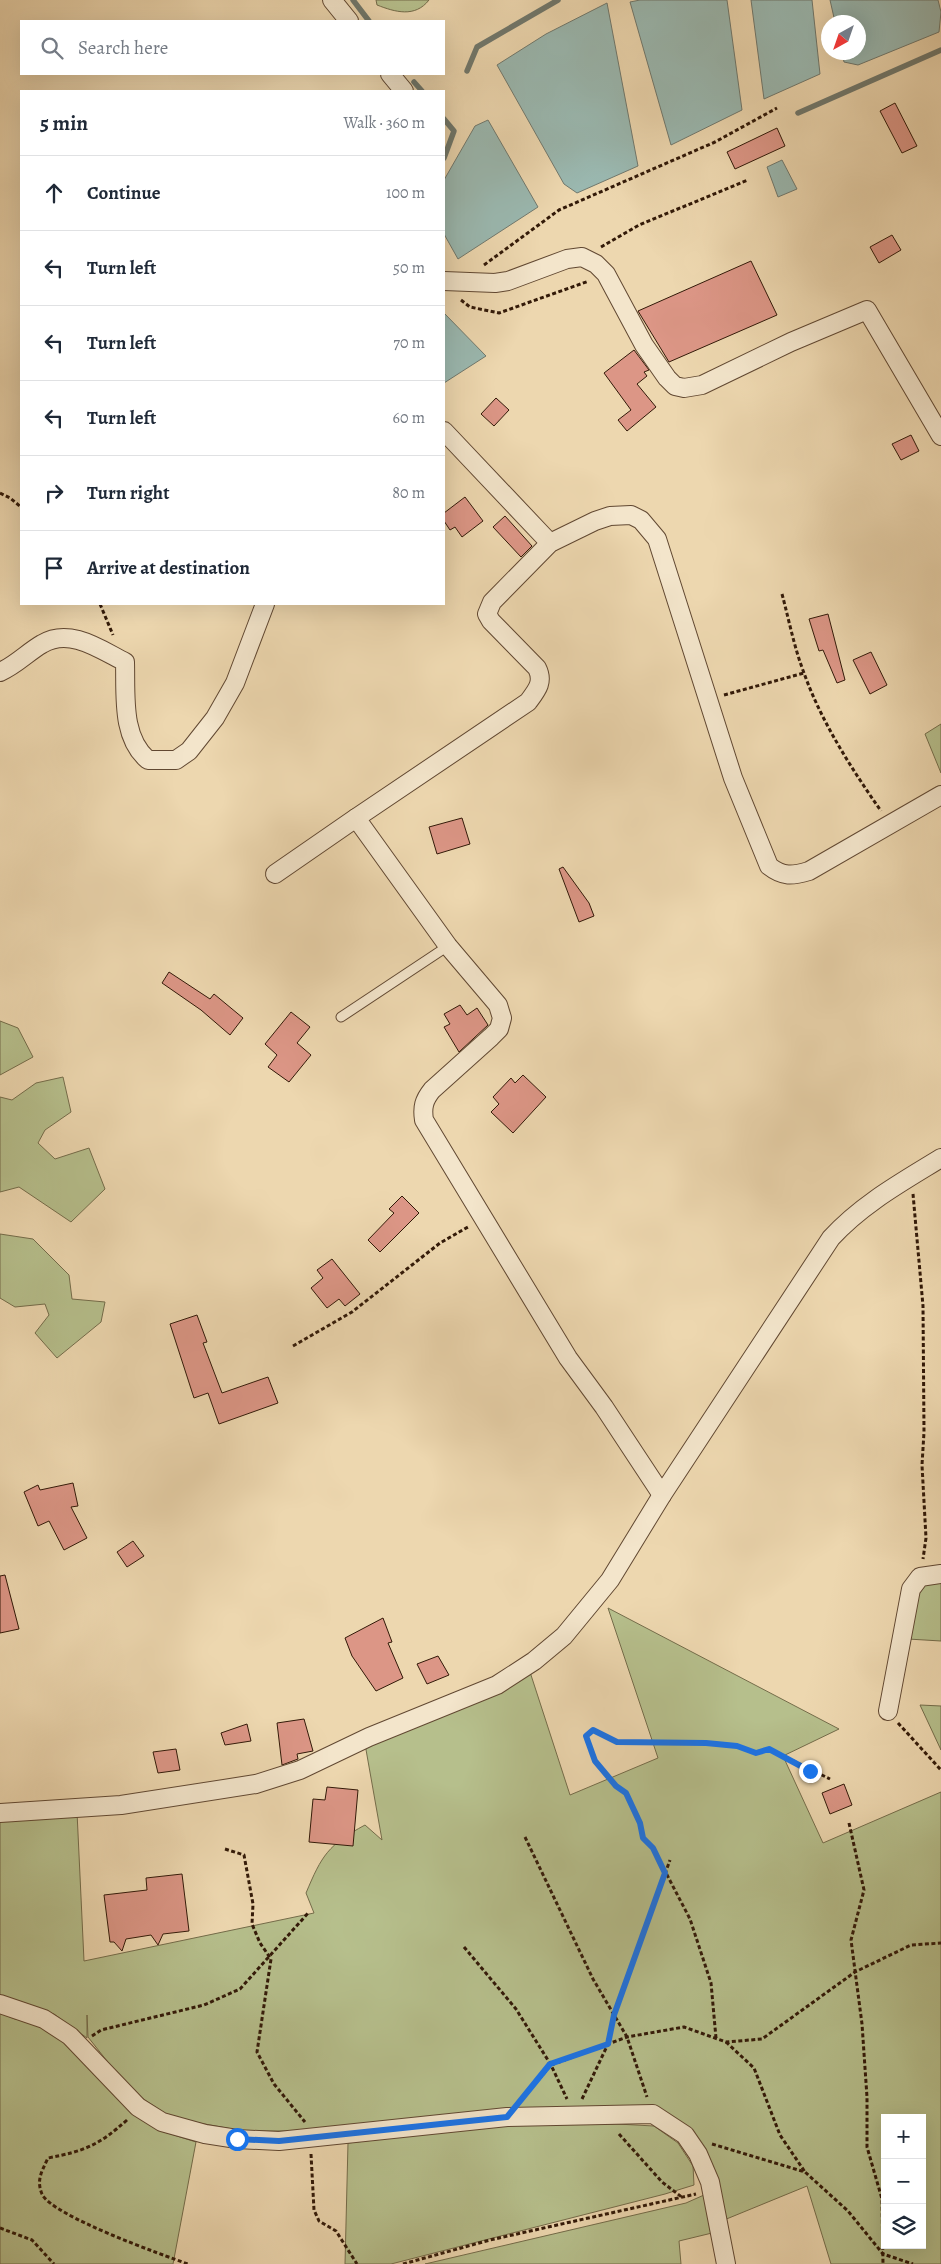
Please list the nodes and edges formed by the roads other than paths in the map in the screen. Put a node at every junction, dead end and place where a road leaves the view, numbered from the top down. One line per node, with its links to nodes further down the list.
1 (332, 0): 2 (street)
2 (348, 20)
3 (391, 75): 4 (street)
4 (403, 90)
5 (445, 281): 7 (street)
6 (445, 432): 8 (street)
7 (941, 436)
8 (550, 543): 11 (street); 12 (street)
9 (265, 605): 10 (street)
10 (0, 672)
11 (941, 795)
12 (356, 818): 13 (street); 14 (street)
13 (275, 874)
14 (448, 946): 15 (lane); 17 (street)
15 (341, 1017)
16 (941, 1158): 17 (street)
17 (662, 1495): 20 (street)
18 (941, 1574): 19 (street)
19 (888, 1711)
20 (0, 1813)
21 (0, 2004): 22 (street)
22 (726, 2264)

